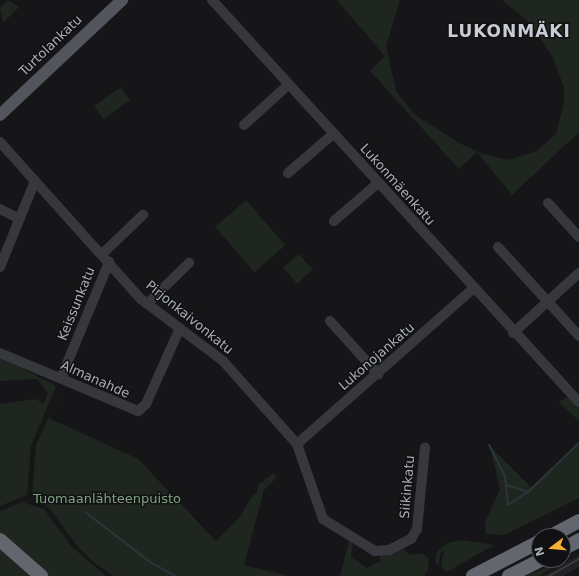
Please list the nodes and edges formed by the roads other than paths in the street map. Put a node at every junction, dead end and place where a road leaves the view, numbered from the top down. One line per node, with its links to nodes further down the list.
1 (122, 0): 4 (main road, Turtolankatu)
2 (212, 0): 3 (street, Lukonmäenkatu)
3 (288, 85): 5 (street); 6 (street, Lukonmäenkatu)
4 (0, 115)
5 (244, 126)
6 (333, 134): 8 (street); 10 (street, Lukonmäenkatu)
7 (0, 142): 9 (street, Pirjonkaivonkatu)
8 (288, 173)
9 (35, 182): 14 (street); 18 (street, Pirjonkaivonkatu)
10 (377, 184): 15 (street); 23 (street, Lukonmäenkatu)
11 (548, 203): 16 (street)
12 (0, 209): 14 (street)
13 (143, 215): 18 (street)
14 (20, 219): 21 (street)
15 (334, 221)
16 (579, 237)
17 (498, 247): 24 (street)
18 (102, 254): 19 (street, Pirjonkaivonkatu)
19 (109, 262): 25 (street, Pirjonkaivonkatu); 32 (street, Keissunkatu)
20 (189, 263): 25 (street)
21 (0, 267)
22 (579, 273): 24 (street)
23 (473, 289): 28 (street, Lukonmäenkatu); 31 (street, Lukonojankatu)
24 (548, 301): 28 (street); 29 (street)
25 (147, 304): 27 (street, Pirjonkaivonkatu)
26 (330, 321): 31 (street)
27 (180, 328): 32 (street, Almanahde); 34 (street, Pirjonkaivonkatu)
28 (513, 334): 33 (street, Lukonmäenkatu)
29 (579, 336)
30 (0, 353): 32 (street, Almanahde)
31 (378, 374): 34 (street, Lukonojankatu)
32 (61, 378)
33 (579, 402)
34 (297, 444): 35 (street, Siikinkatu)
35 (425, 447)
36 (579, 520): 37 (highway)
37 (565, 528)
38 (0, 540): 41 (highway)
39 (531, 546): 42 (highway)
40 (531, 565): 43 (highway)
41 (41, 576)
42 (473, 576)
43 (509, 576)

